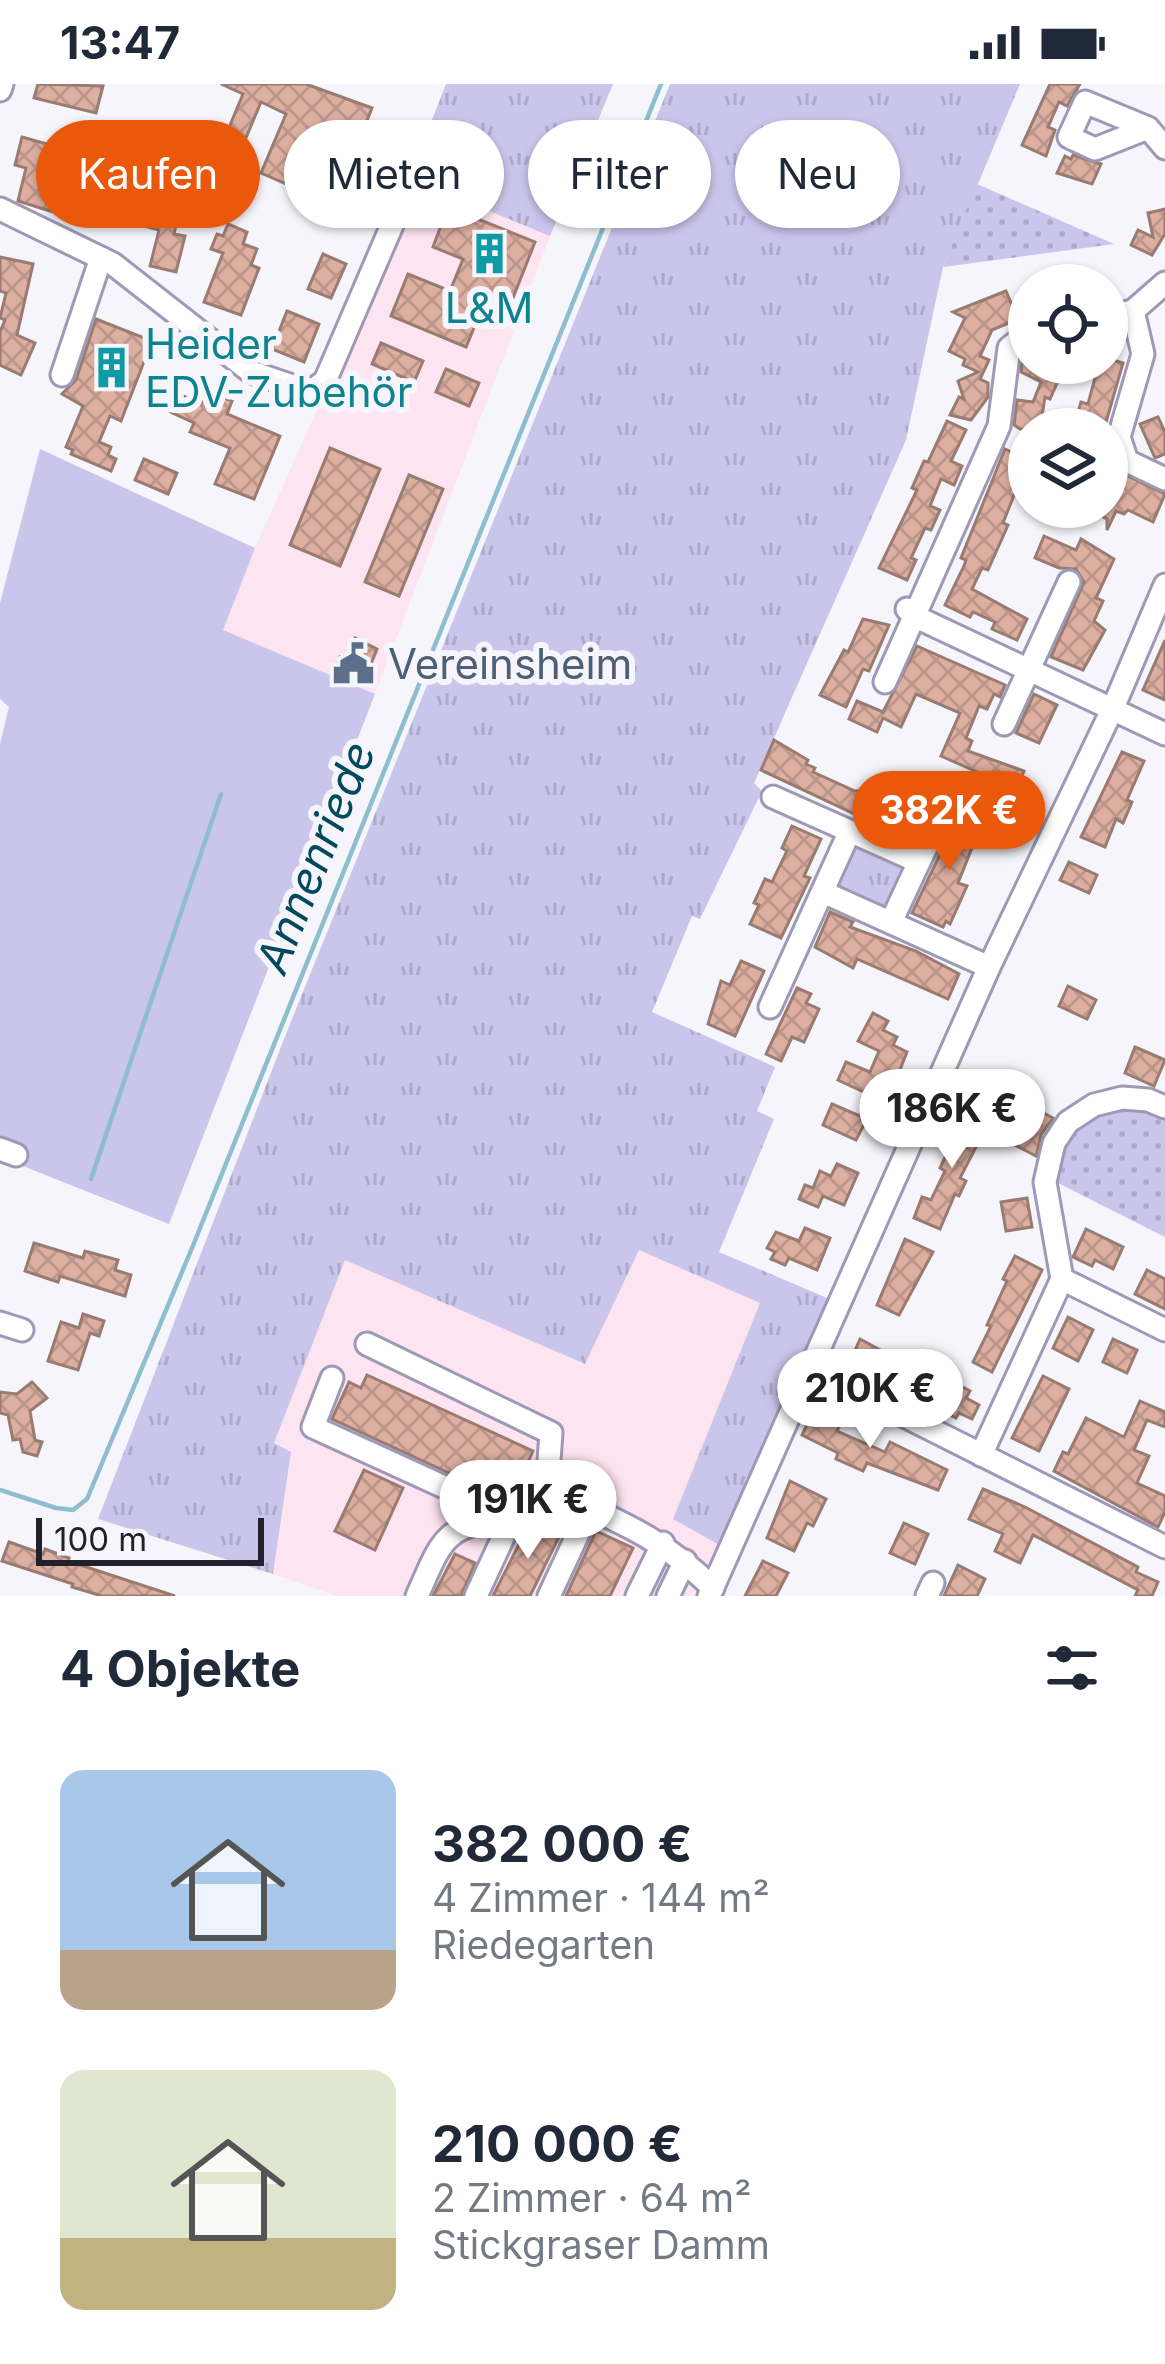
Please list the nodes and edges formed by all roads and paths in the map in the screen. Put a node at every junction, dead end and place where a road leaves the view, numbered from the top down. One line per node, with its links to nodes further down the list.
1 (1148, 128): 2 (street)
2 (1165, 148)
3 (0, 209): 5 (street)
4 (391, 228): 5 (street)
5 (100, 257): 10 (street)
6 (1165, 283): 7 (street)
7 (1133, 311): 8 (street); 11 (street)
8 (1128, 312)
9 (1008, 355): 14 (street)
10 (62, 375)
11 (1165, 479)
12 (1069, 582): 15 (street)
13 (1165, 585): 17 (street)
14 (910, 612): 15 (street); 16 (street)
15 (1030, 669): 17 (street); 18 (street)
16 (885, 682)
17 (1113, 708): 19 (street); 26 (street)
18 (1004, 724)
19 (1165, 734)
20 (773, 797): 22 (street)
21 (934, 831): 23 (street)
22 (849, 833): 23 (street); 24 (street)
23 (920, 862): 25 (street)
24 (823, 892): 25 (street); 27 (street)
25 (892, 922): 26 (street)
26 (989, 967): 34 (street)
27 (770, 1007)
28 (1165, 1107): 29 (street)
29 (1062, 1280): 32 (street); 36 (street)
30 (0, 1323): 31 (street)
31 (22, 1330)
32 (1165, 1330)
33 (367, 1344): 37 (street)
34 (811, 1369): 36 (street); 43 (street)
35 (332, 1378): 39 (street)
36 (981, 1455): 41 (street)
37 (547, 1487): 38 (street); 39 (street)
38 (590, 1508): 40 (street); 46 (street)
39 (512, 1518): 44 (street); 45 (street)
40 (663, 1543): 42 (street); 47 (street)
41 (1165, 1547)
42 (685, 1561): 43 (street); 48 (street)
43 (711, 1592)
44 (417, 1596)
45 (476, 1596)
46 (548, 1596)
47 (637, 1596)
48 (668, 1596)

